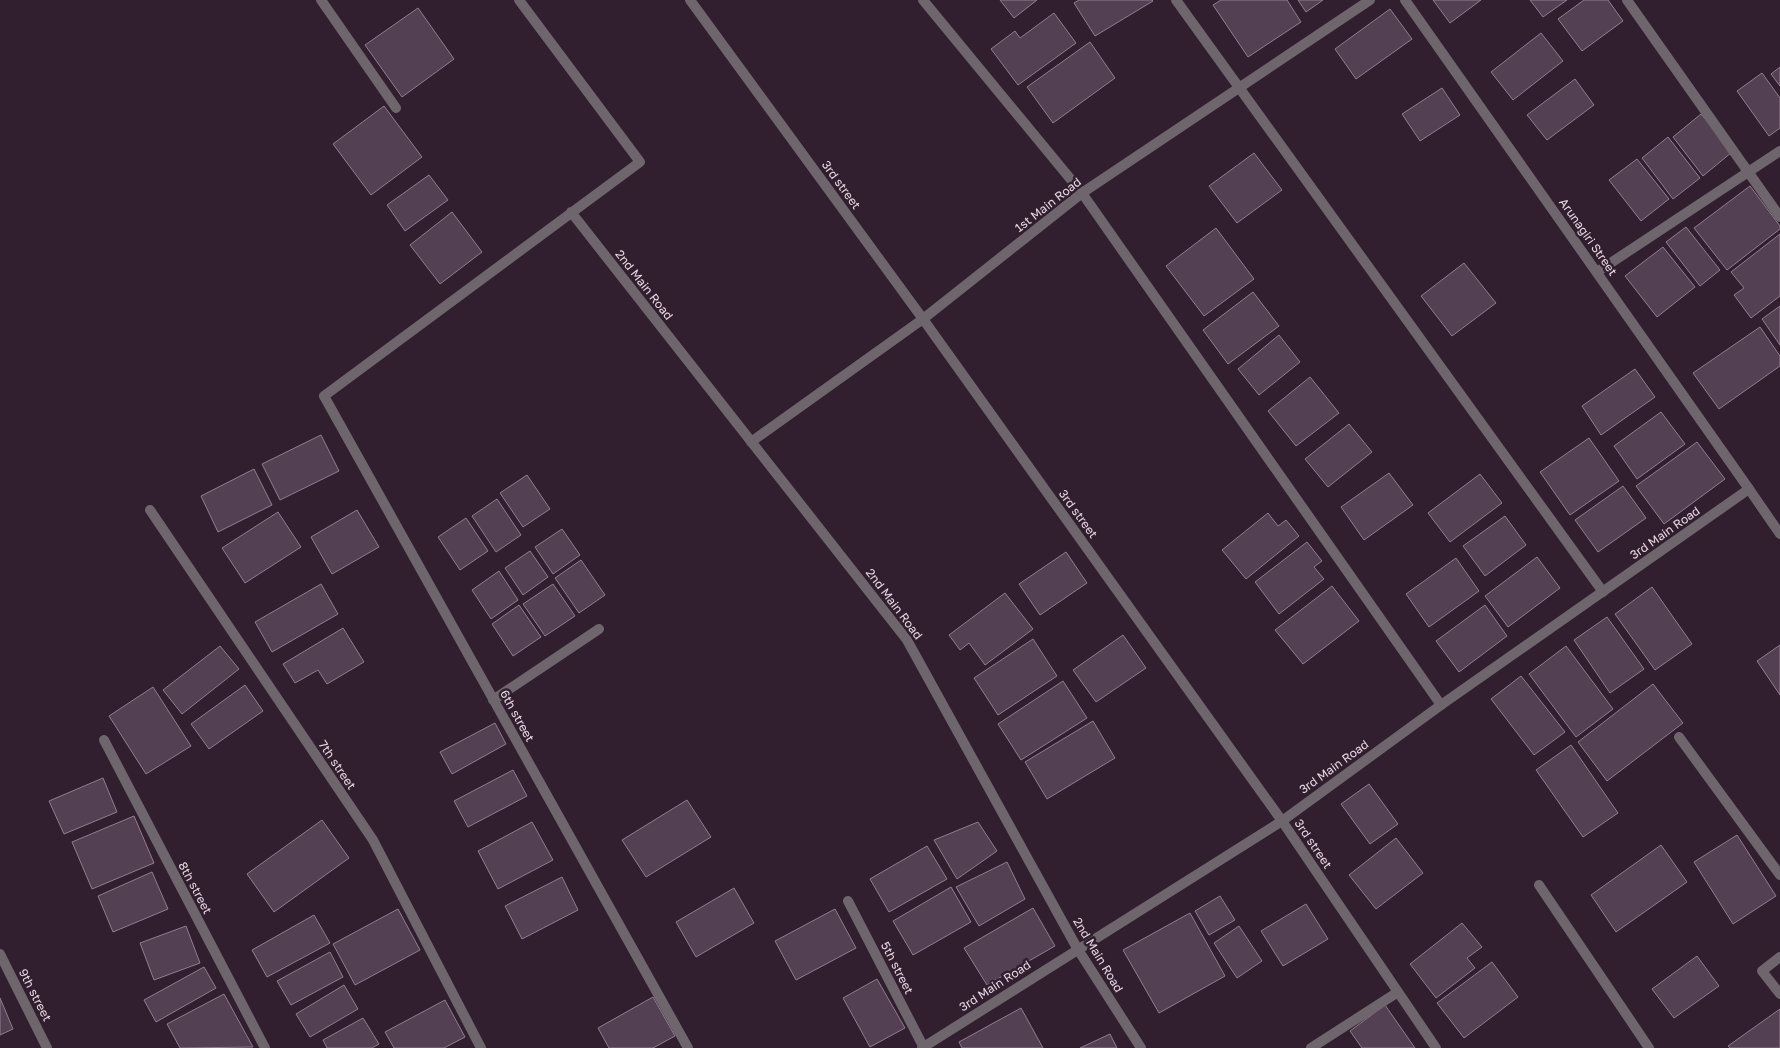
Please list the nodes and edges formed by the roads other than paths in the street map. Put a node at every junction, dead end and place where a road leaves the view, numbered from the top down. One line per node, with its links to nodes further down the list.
1 (321, 0): 10 (street)
2 (518, 0): 14 (street)
3 (690, 0): 17 (street, 3rd street)
4 (923, 0): 13 (street)
5 (1176, 0): 9 (street)
6 (1370, 0): 9 (street, 1st Main Road)
7 (1405, 0): 16 (street, Arunagiri Street)
8 (1627, 0): 12 (street)
9 (1238, 86): 13 (street, 1st Main Road); 22 (street)
10 (396, 108)
11 (1780, 151): 12 (street)
12 (1750, 173): 15 (street); 16 (street)
13 (1082, 193): 17 (street, 1st Main Road); 25 (street)
14 (571, 212): 18 (street, 2nd Main Road); 24 (street, 6th street)
15 (1780, 217)
16 (1597, 272): 19 (street, Arunagiri Street)
17 (923, 319): 18 (street, 1st Main Road); 28 (street, 3rd street)
18 (751, 442): 32 (street, 2nd Main Road)
19 (1749, 488): 21 (street, Arunagiri Street); 22 (street, 3rd Main Road)
20 (150, 510): 39 (street, 7th street)
21 (1780, 534)
22 (1603, 592): 25 (street, 3rd Main Road)
23 (599, 629): 24 (street)
24 (493, 700): 40 (street, 6th street)
25 (1441, 704): 28 (street, 3rd Main Road)
26 (1679, 737): 29 (street)
27 (104, 740): 38 (street, 8th street)
28 (1282, 821): 32 (street, 3rd Main Road); 35 (street, 3rd street)
29 (1780, 875)
30 (1540, 885): 45 (street)
31 (848, 901): 41 (street, 5th street)
32 (1078, 948): 41 (street, 3rd Main Road); 42 (street, 2nd Main Road)
33 (0, 954): 37 (street, 9th street)
34 (1780, 957): 36 (street)
35 (1398, 992): 43 (street); 44 (street, 3rd street)
36 (1780, 994)
37 (47, 1048)
38 (265, 1048)
39 (481, 1048)
40 (688, 1048)
41 (923, 1048)
42 (1142, 1048)
43 (1312, 1048)
44 (1436, 1048)
45 (1649, 1048)

